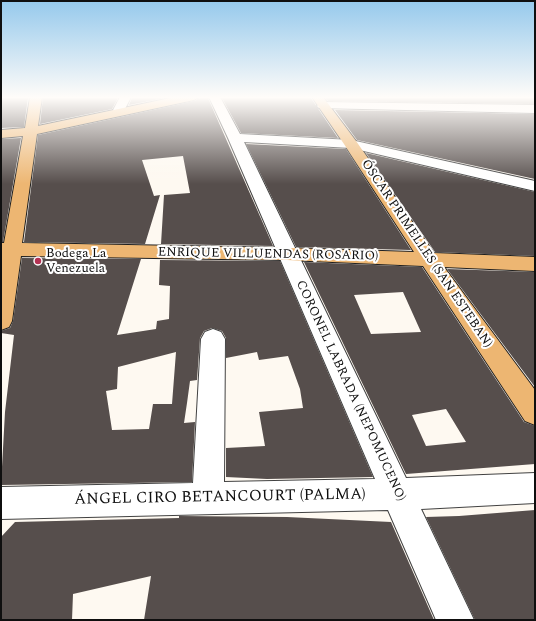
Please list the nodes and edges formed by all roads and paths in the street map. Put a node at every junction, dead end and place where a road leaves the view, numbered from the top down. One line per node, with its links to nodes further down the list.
1 (32, 126): 5 (main road)
2 (54, 126): 5 (main road)
3 (229, 126): 7 (street, CORONEL LABRADA (NEPOMUCENO))
4 (338, 126): 8 (main road, ÓSCAR PRIMELLES (SAN ESTEBAN))
5 (31, 131): 6 (main road); 10 (main road)
6 (1, 134)
7 (235, 138): 8 (street); 11 (street, CORONEL LABRADA (NEPOMUCENO))
8 (351, 144): 9 (street); 12 (main road, ÓSCAR PRIMELLES (SAN ESTEBAN))
9 (535, 186)
10 (6, 250): 11 (main road, ENRIQUE VILLUENDAS (ROSARIO)); 14 (main road)
11 (287, 254): 12 (main road, ENRIQUE VILLUENDAS (ROSARIO)); 18 (street, CORONEL LABRADA (NEPOMUCENO))
12 (428, 259): 13 (main road, ENRIQUE VILLUENDAS (ROSARIO)); 16 (main road, ÓSCAR PRIMELLES (SAN ESTEBAN))
13 (535, 264)
14 (1, 321)
15 (213, 339): 19 (street)
16 (535, 412)
17 (535, 488): 18 (street, ÁNGEL CIRO BETANCOURT (PALMA))
18 (398, 494): 19 (street, ÁNGEL CIRO BETANCOURT (PALMA)); 21 (street, CORONEL LABRADA (NEPOMUCENO))
19 (208, 499): 20 (street, ÁNGEL CIRO BETANCOURT (PALMA))
20 (1, 503)
21 (455, 620)

